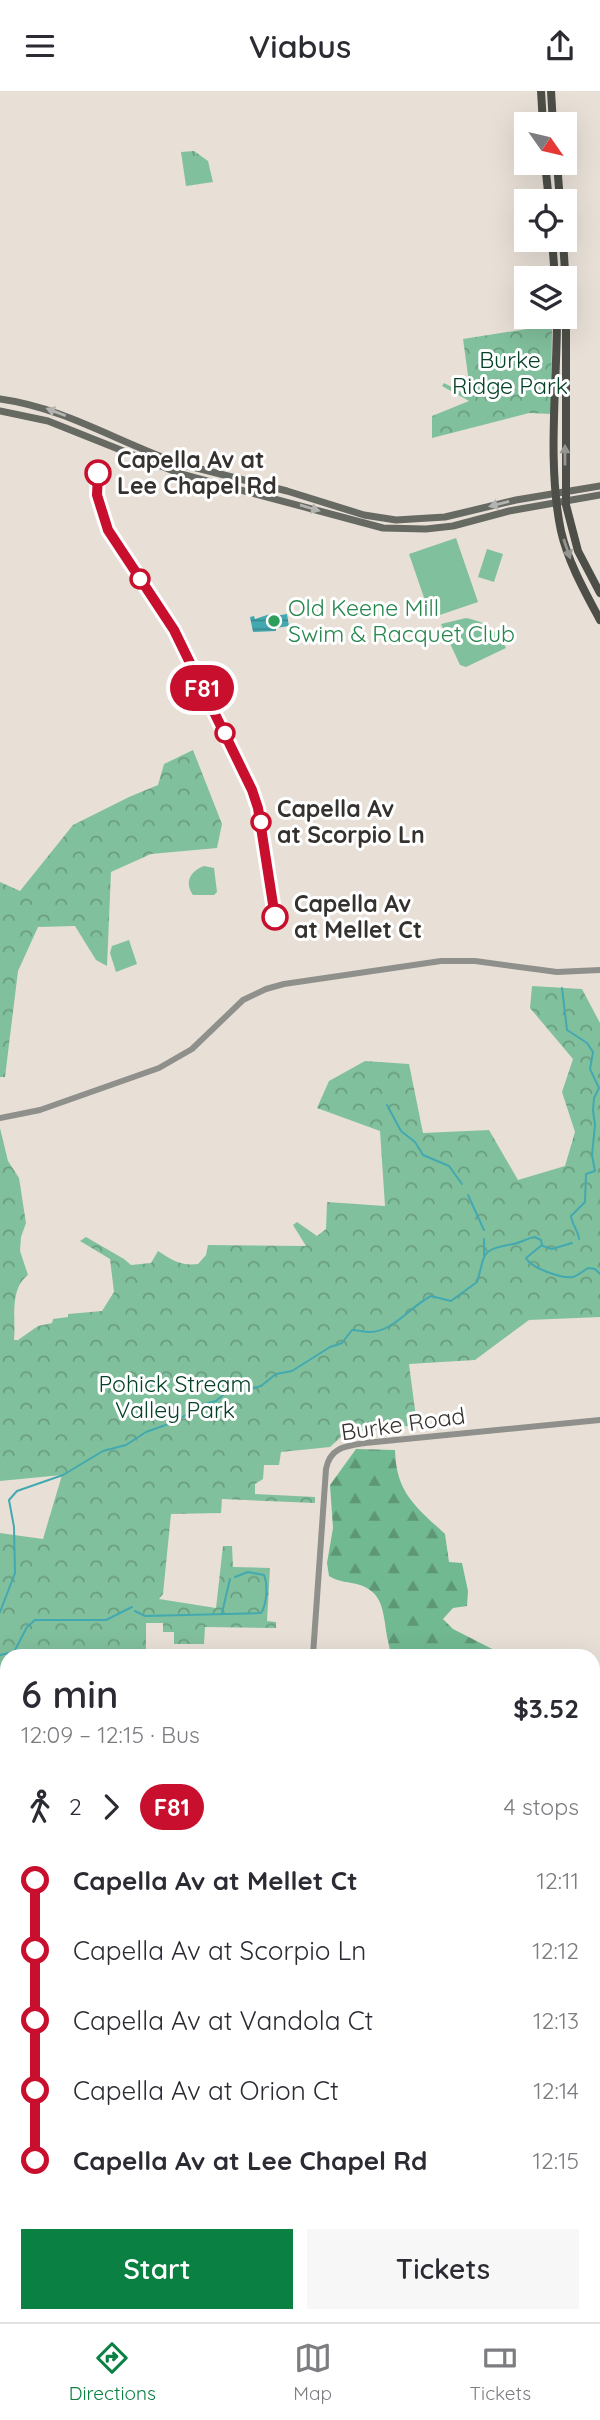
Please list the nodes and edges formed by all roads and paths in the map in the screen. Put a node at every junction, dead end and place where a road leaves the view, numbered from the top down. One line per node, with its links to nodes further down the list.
1 (541, 91): 3 (main road)
2 (551, 91): 4 (main road)
3 (542, 112)
4 (553, 112)
5 (564, 252): 11 (main road, one-way to 5)
6 (557, 329): 11 (main road)
7 (0, 399): 11 (main road, one-way to 7)
8 (0, 411): 11 (main road, one-way to 11)
9 (600, 486): 11 (main road)
10 (600, 495): 11 (main road)
11 (562, 497): 12 (main road); 13 (main road, one-way to 13)
12 (600, 593)
13 (600, 619)
14 (600, 970): 15 (street)
15 (0, 1118)
16 (600, 1420): 17 (street, Burke Road)
17 (313, 1649)

